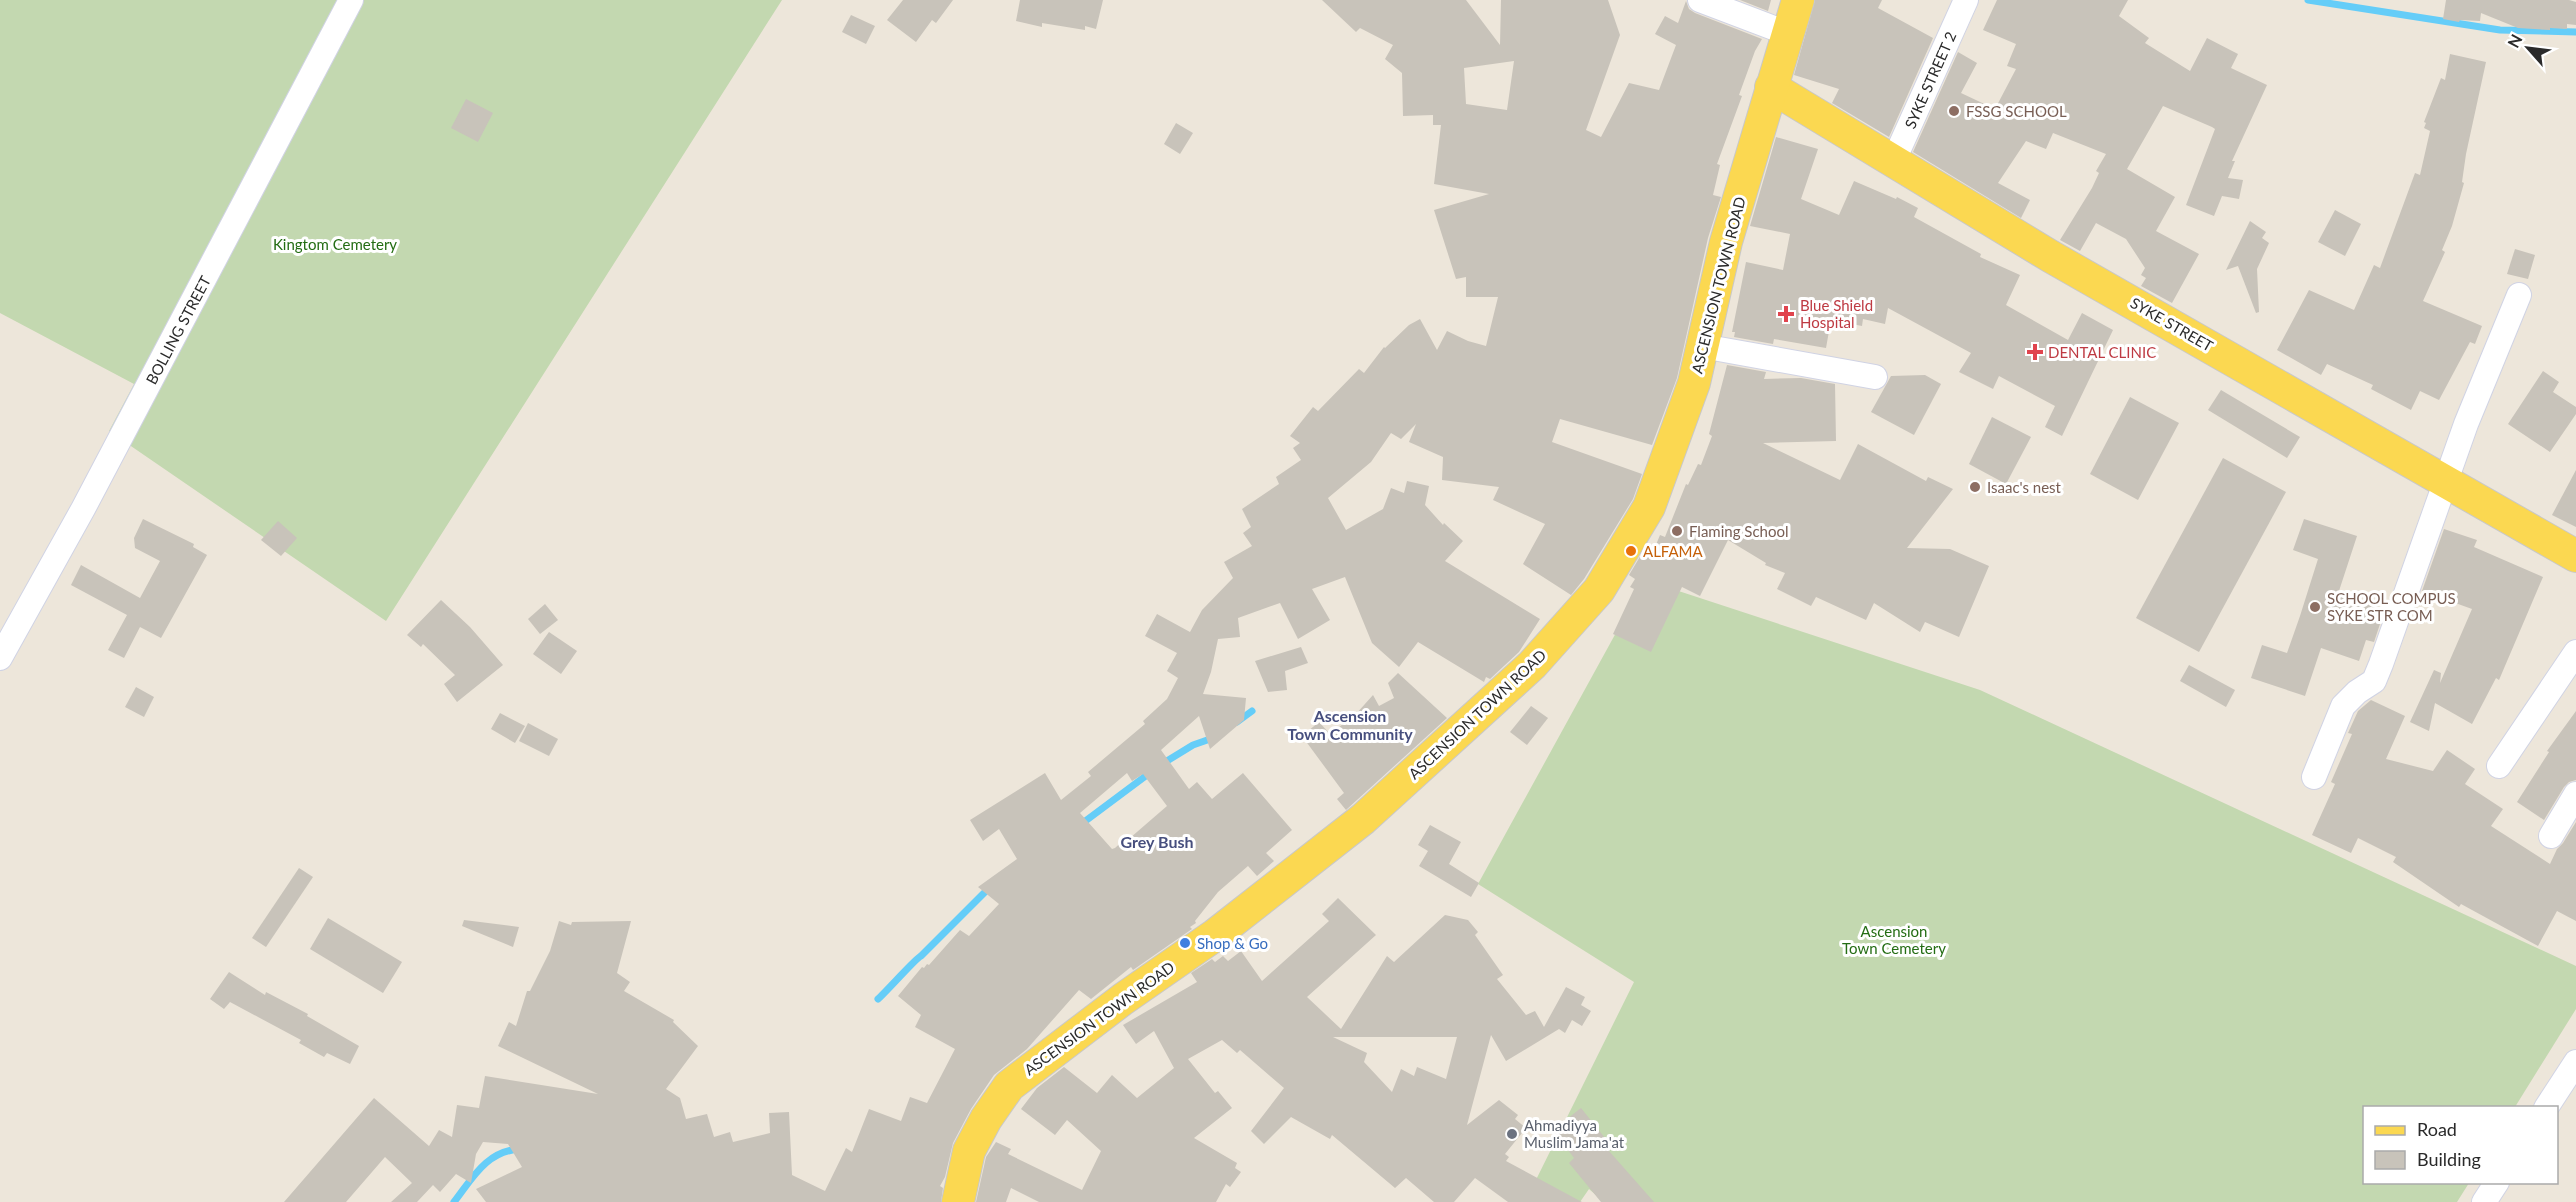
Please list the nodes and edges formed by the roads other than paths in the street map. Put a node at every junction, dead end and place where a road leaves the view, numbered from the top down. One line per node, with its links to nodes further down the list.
1 (351, 0): 14 (street, BOLLING STREET)
2 (1700, 0): 5 (street)
3 (1798, 0): 5 (main road, ASCENSION TOWN ROAD)
4 (1966, 0): 7 (street, SYKE STREET 2)
5 (1787, 33): 6 (main road, ASCENSION TOWN ROAD)
6 (1771, 87): 7 (main road, SYKE STREET); 9 (main road, ASCENSION TOWN ROAD)
7 (1894, 160): 11 (main road, SYKE STREET)
8 (2519, 295): 11 (street)
9 (1702, 346): 10 (street); 22 (main road, ASCENSION TOWN ROAD)
10 (1875, 377)
11 (2446, 482): 12 (main road, SYKE STREET); 16 (street)
12 (2576, 556)
13 (2576, 652): 15 (street)
14 (0, 658)
15 (2499, 766)
16 (2314, 777)
17 (2576, 794): 18 (street)
18 (2551, 836)
19 (2576, 1062): 20 (street)
20 (2547, 1106)
21 (2496, 1184): 23 (street)
22 (958, 1202)
23 (2484, 1202)

